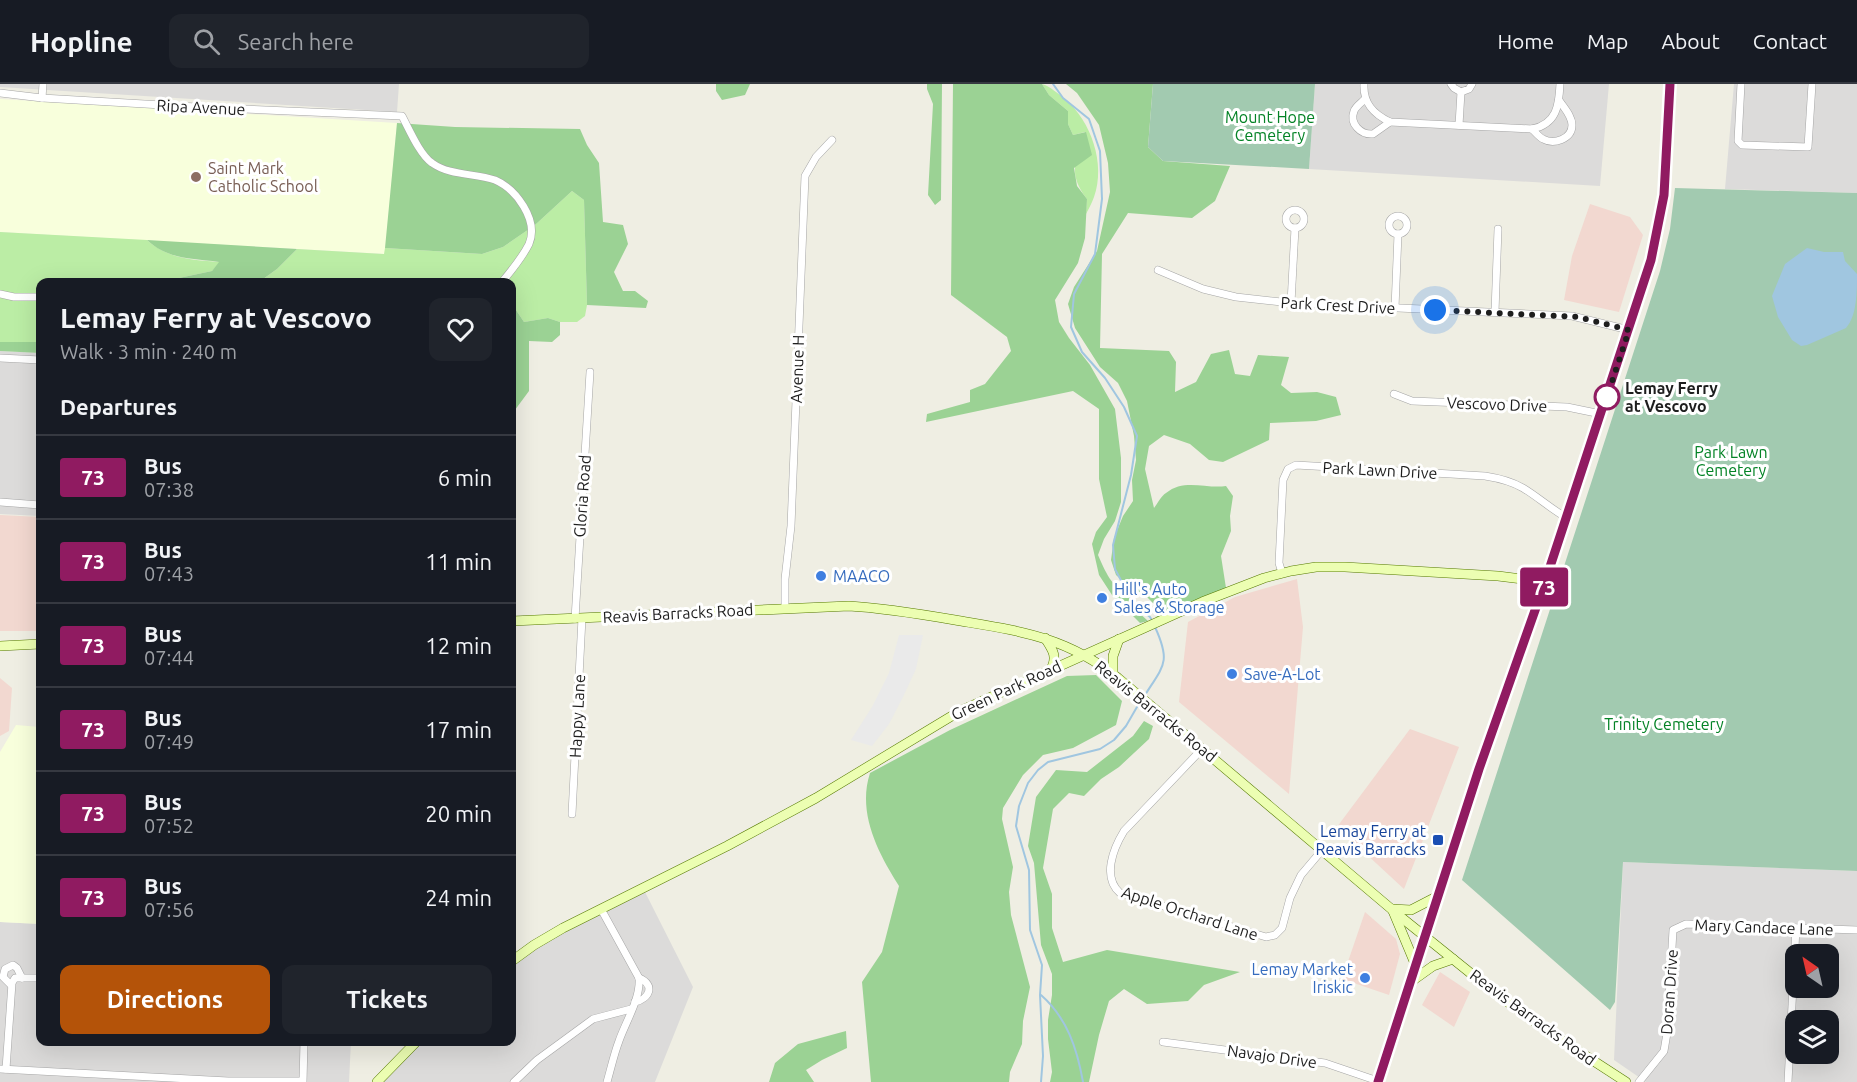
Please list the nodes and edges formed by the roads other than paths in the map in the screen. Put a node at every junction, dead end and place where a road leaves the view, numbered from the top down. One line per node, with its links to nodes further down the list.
1 (43, 84): 11 (street)
2 (1364, 84): 12 (street)
3 (1451, 84): 9 (street)
4 (1472, 84): 9 (street)
5 (1560, 84): 13 (street)
6 (1670, 84): 28 (main road)
7 (1742, 84): 8 (street)
8 (1812, 84)
9 (1461, 92): 15 (street)
10 (0, 93): 11 (street, Ripa Avenue)
11 (42, 98): 22 (street, Ripa Avenue)
12 (1365, 99): 14 (street); 14 (street)
13 (1559, 100): 16 (street); 16 (street)
14 (1390, 122): 15 (street)
15 (1459, 126): 16 (street)
16 (1532, 129)
17 (832, 140): 39 (street, Avenue H)
18 (1295, 228): 25 (street)
19 (1498, 228): 27 (street)
20 (1398, 234): 26 (street)
21 (1158, 270): 25 (street, Park Crest Drive)
22 (506, 278)
23 (0, 294): 24 (street)
24 (36, 297)
25 (1291, 303): 26 (street, Park Crest Drive)
26 (1395, 308): 27 (street, Park Crest Drive)
27 (1495, 312): 28 (street, Park Crest Drive)
28 (1629, 330): 33 (main road)
29 (0, 358): 30 (street)
30 (36, 360)
31 (590, 372): 40 (street, Gloria Road)
32 (1394, 394): 33 (street, Vescovo Drive)
33 (1601, 414): 36 (main road)
34 (0, 502): 35 (street)
35 (36, 505)
36 (1567, 518): 37 (street, Park Lawn Drive); 38 (main road)
37 (1282, 573): 38 (main road, Green Park Road); 43 (main road, Green Park Road)
38 (1545, 582): 52 (main road)
39 (785, 608): 40 (main road, Reavis Barracks Road); 42 (main road, Reavis Barracks Road)
40 (578, 618): 41 (main road, Reavis Barracks Road); 50 (street, Happy Lane)
41 (516, 621)
42 (1045, 638): 46 (main road, Reavis Barracks Road); 47 (main road)
43 (1119, 639): 46 (main road, Green Park Road); 48 (main road)
44 (36, 644): 45 (main road)
45 (0, 646)
46 (1085, 654): 47 (main road, Green Park Road); 48 (main road, Reavis Barracks Road)
47 (1051, 669): 53 (main road, Green Park Road)
48 (1116, 676): 49 (main road, Reavis Barracks Road)
49 (1202, 749): 51 (main road, Reavis Barracks Road); 51 (street, Apple Orchard Lane)
50 (572, 814)
51 (1323, 849): 54 (main road, Reavis Barracks Road)
52 (1438, 896): 54 (main road); 58 (main road)
53 (601, 909): 59 (main road, Green Park Road); 64 (street)
54 (1392, 909): 58 (main road, Reavis Barracks Road); 61 (main road)
55 (1796, 928): 56 (street, Mary Candace Lane); 57 (street, Mary Candace Lane); 78 (street)
56 (1673, 930): 77 (street, Doran Drive)
57 (1857, 930)
58 (1426, 937): 60 (main road, Reavis Barracks Road); 61 (main road)
59 (516, 958)
60 (1453, 959): 63 (main road); 76 (main road, Reavis Barracks Road)
61 (1416, 966): 63 (main road)
62 (36, 978): 68 (street)
63 (1412, 981): 71 (main road)
64 (633, 1006): 74 (street); 75 (street)
65 (1163, 1042): 71 (street, Navajo Drive)
66 (304, 1046): 72 (street)
67 (412, 1046): 73 (main road)
68 (3, 1069): 69 (street)
69 (114, 1079): 70 (street)
70 (228, 1081): 72 (street)
71 (1378, 1081)
72 (302, 1082)
73 (377, 1082)
74 (514, 1082)
75 (607, 1082)
76 (1626, 1082)
77 (1640, 1082)
78 (1788, 1082)

